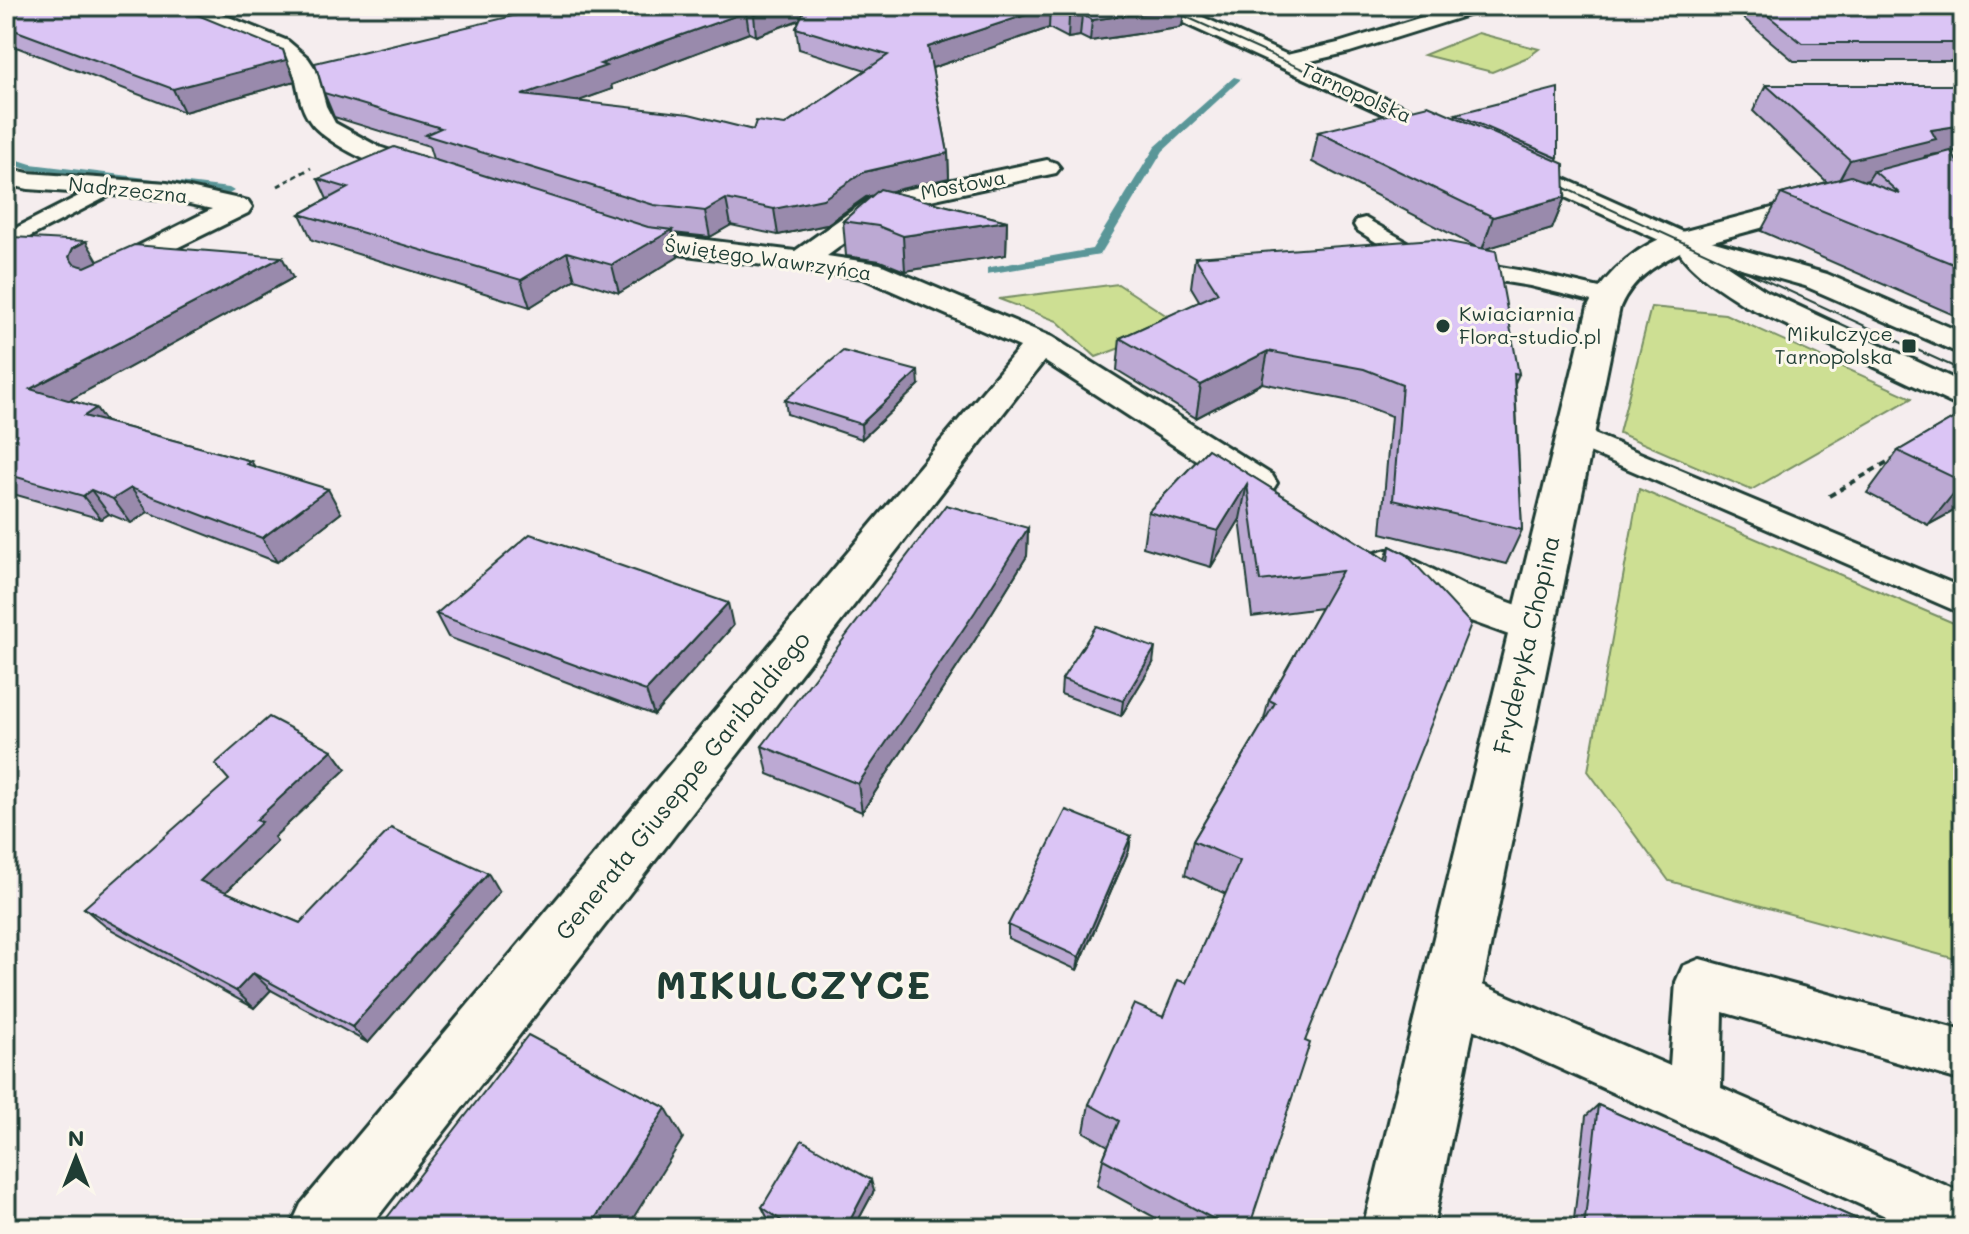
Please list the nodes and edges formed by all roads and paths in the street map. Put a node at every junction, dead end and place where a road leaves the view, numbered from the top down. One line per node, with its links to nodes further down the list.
1 (186, 6): 7 (street)
2 (1162, 6): 4 (street, Tarnopolska)
3 (1477, 6): 4 (street)
4 (1285, 61): 12 (street, Tarnopolska)
5 (1047, 168): 14 (street, Mostowa)
6 (6, 176): 8 (street, Nadrzeczna)
7 (462, 182)
8 (112, 185): 13 (lane); 15 (street, Nadrzeczna)
9 (1857, 193): 12 (street, Fryderyka Chopina)
10 (596, 224): 14 (street, Świętego Wawrzyńca)
11 (1365, 225): 16 (lane)
12 (1680, 241): 16 (street, Fryderyka Chopina); 18 (street, Tarnopolska); 19 (street, Tarnopolska)
13 (6, 242)
14 (802, 260): 17 (street, Świętego Wawrzyńca)
15 (100, 277)
16 (1608, 297): 20 (street, Fryderyka Chopina)
17 (1040, 344): 22 (street, Świętego Wawrzyńca); 31 (street, Generała Giuseppe Garibaldiego)
18 (1963, 345)
19 (1963, 396)
20 (1575, 435): 23 (lane); 26 (street, Fryderyka Chopina)
21 (1898, 456): 23 (path)
22 (1277, 495)
23 (1782, 524): 25 (lane)
24 (1358, 546): 26 (street)
25 (1963, 602)
26 (1531, 627): 27 (street, Fryderyka Chopina)
27 (1450, 994): 29 (lane); 32 (street, Fryderyka Chopina)
28 (1963, 1056): 29 (lane)
29 (1694, 1103): 30 (lane)
30 (1963, 1222)
31 (325, 1228)
32 (1398, 1228)

